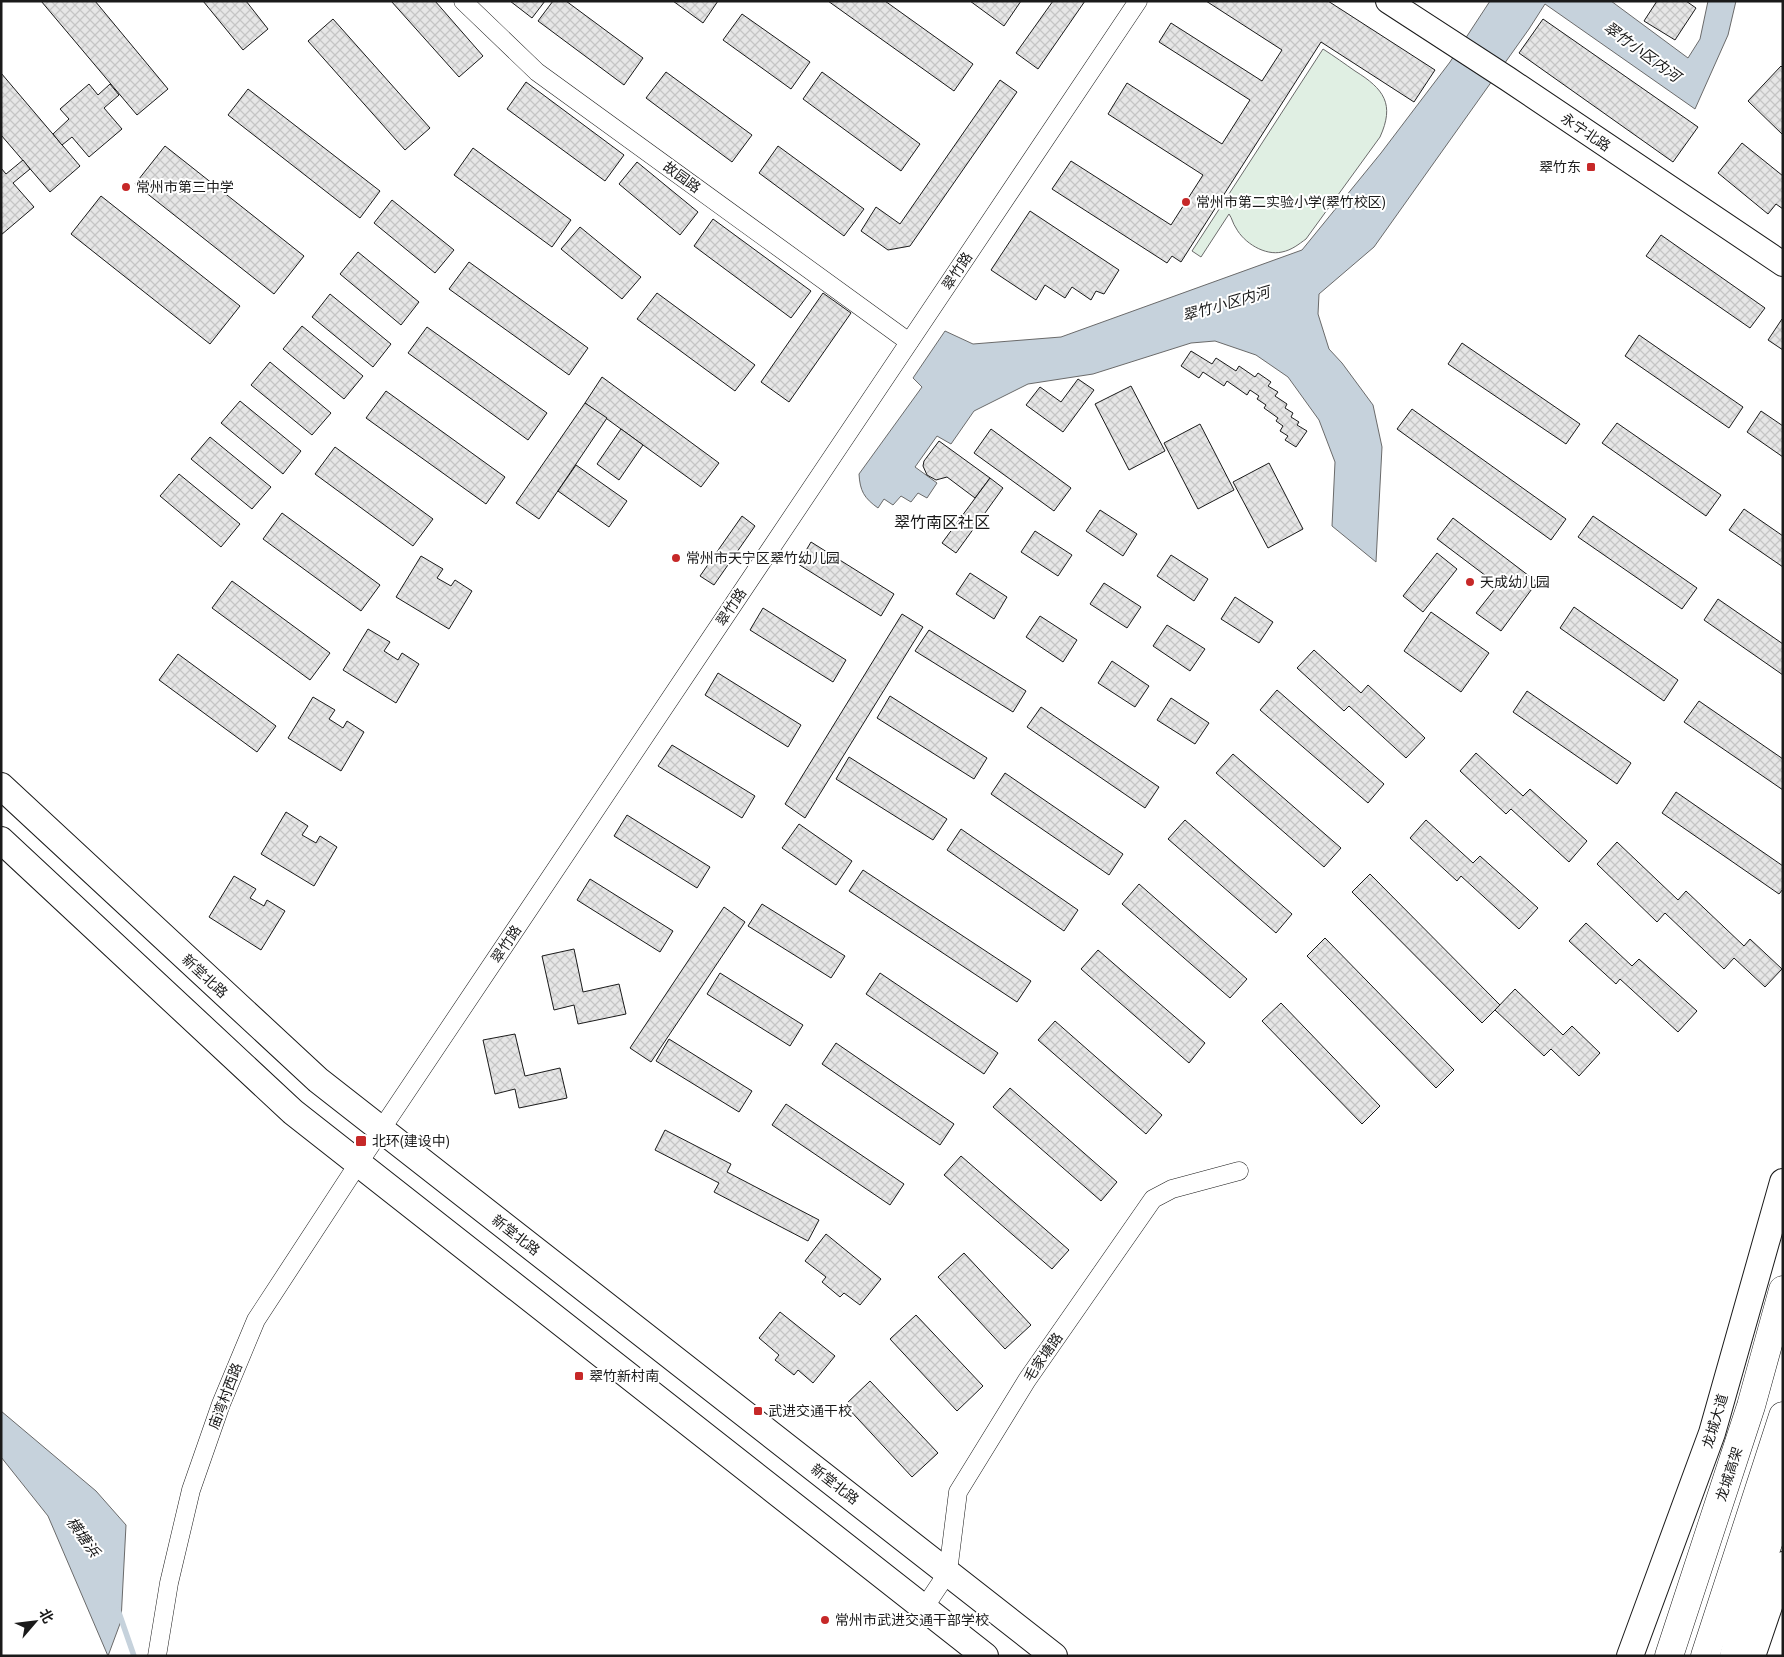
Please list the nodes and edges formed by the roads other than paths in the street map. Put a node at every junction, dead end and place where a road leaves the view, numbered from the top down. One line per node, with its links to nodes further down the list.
1 (463, 1): 5 (street, 故园路)
2 (1138, 1): 5 (street, 翠竹路)
3 (1388, 1): 4 (main road, 永宁北路)
4 (1783, 264)
5 (909, 342): 8 (street, 翠竹路)
6 (1, 786): 8 (main road, 新堂北路)
7 (1, 840): 9 (main road)
8 (382, 1130): 9 (street, 翠竹路); 17 (main road, 新堂北路)
9 (358, 1164): 18 (main road); 19 (street, 庙湾村西路)
10 (1239, 1170): 17 (street, 毛家塘路)
11 (1783, 1182): 22 (main road, 龙城大道)
12 (1783, 1290): 23 (highway, 龙城高架)
13 (1783, 1416): 24 (highway)
14 (1783, 1469): 25 (main road)
15 (1783, 1503): 16 (highway)
16 (1770, 1568): 26 (highway); 27 (main road)
17 (948, 1572): 18 (street, 毛家塘路); 21 (main road, 新堂北路)
18 (924, 1608): 20 (main road)
19 (157, 1656)
20 (985, 1656)
21 (1054, 1656)
22 (1630, 1656)
23 (1669, 1656)
24 (1705, 1656)
25 (1718, 1656)
26 (1734, 1656)
27 (1752, 1656)

